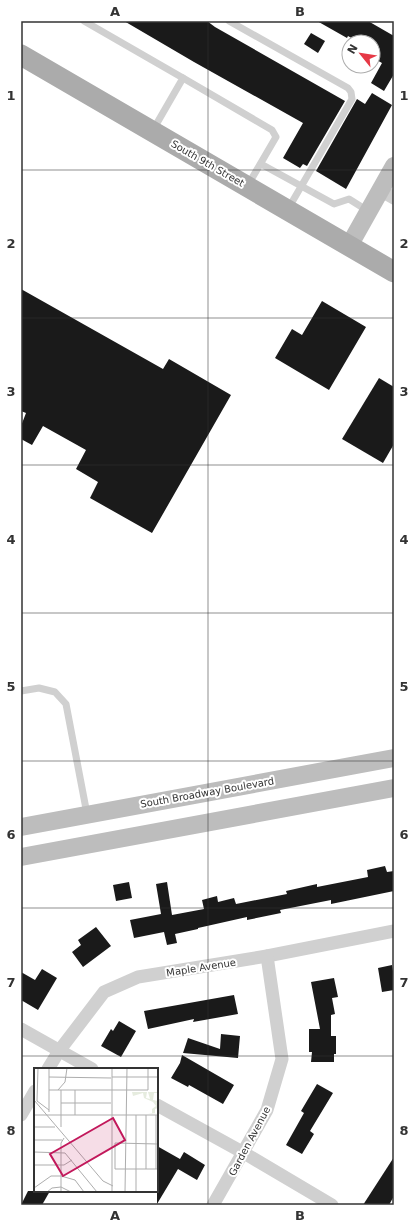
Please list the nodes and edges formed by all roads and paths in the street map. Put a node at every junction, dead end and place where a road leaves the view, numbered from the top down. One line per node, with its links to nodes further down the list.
1 (84, 21): 4 (lane)
2 (229, 21): 9 (lane)
3 (21, 55): 5 (main road, South 9th Street)
4 (183, 78): 5 (lane); 6 (lane)
5 (152, 131): 8 (main road, South 9th Street)
6 (261, 164): 8 (lane); 9 (lane)
7 (394, 166): 10 (main road)
8 (247, 186): 11 (main road, South 9th Street)
9 (301, 186): 11 (lane); 12 (lane)
10 (387, 194): 12 (main road)
11 (287, 210): 13 (main road, South 9th Street)
12 (368, 211): 13 (main road)
13 (349, 246): 14 (main road, South 9th Street)
14 (394, 272)
15 (21, 691): 18 (lane)
16 (394, 758): 18 (main road, South Broadway Boulevard)
17 (394, 788): 20 (main road)
18 (87, 815): 19 (main road, South Broadway Boulevard)
19 (21, 827)
20 (21, 857)
21 (394, 931): 22 (street, Maple Avenue)
22 (267, 956): 24 (street, Maple Avenue); 30 (street, Garden Avenue)
23 (21, 1029): 24 (street)
24 (59, 1051): 25 (street, Maple Avenue); 26 (street)
25 (49, 1068)
26 (90, 1068)
27 (34, 1093): 29 (street)
28 (158, 1106): 30 (street)
29 (21, 1115)
30 (244, 1153): 31 (street, Garden Avenue); 32 (street)
31 (213, 1205)
32 (332, 1205)

